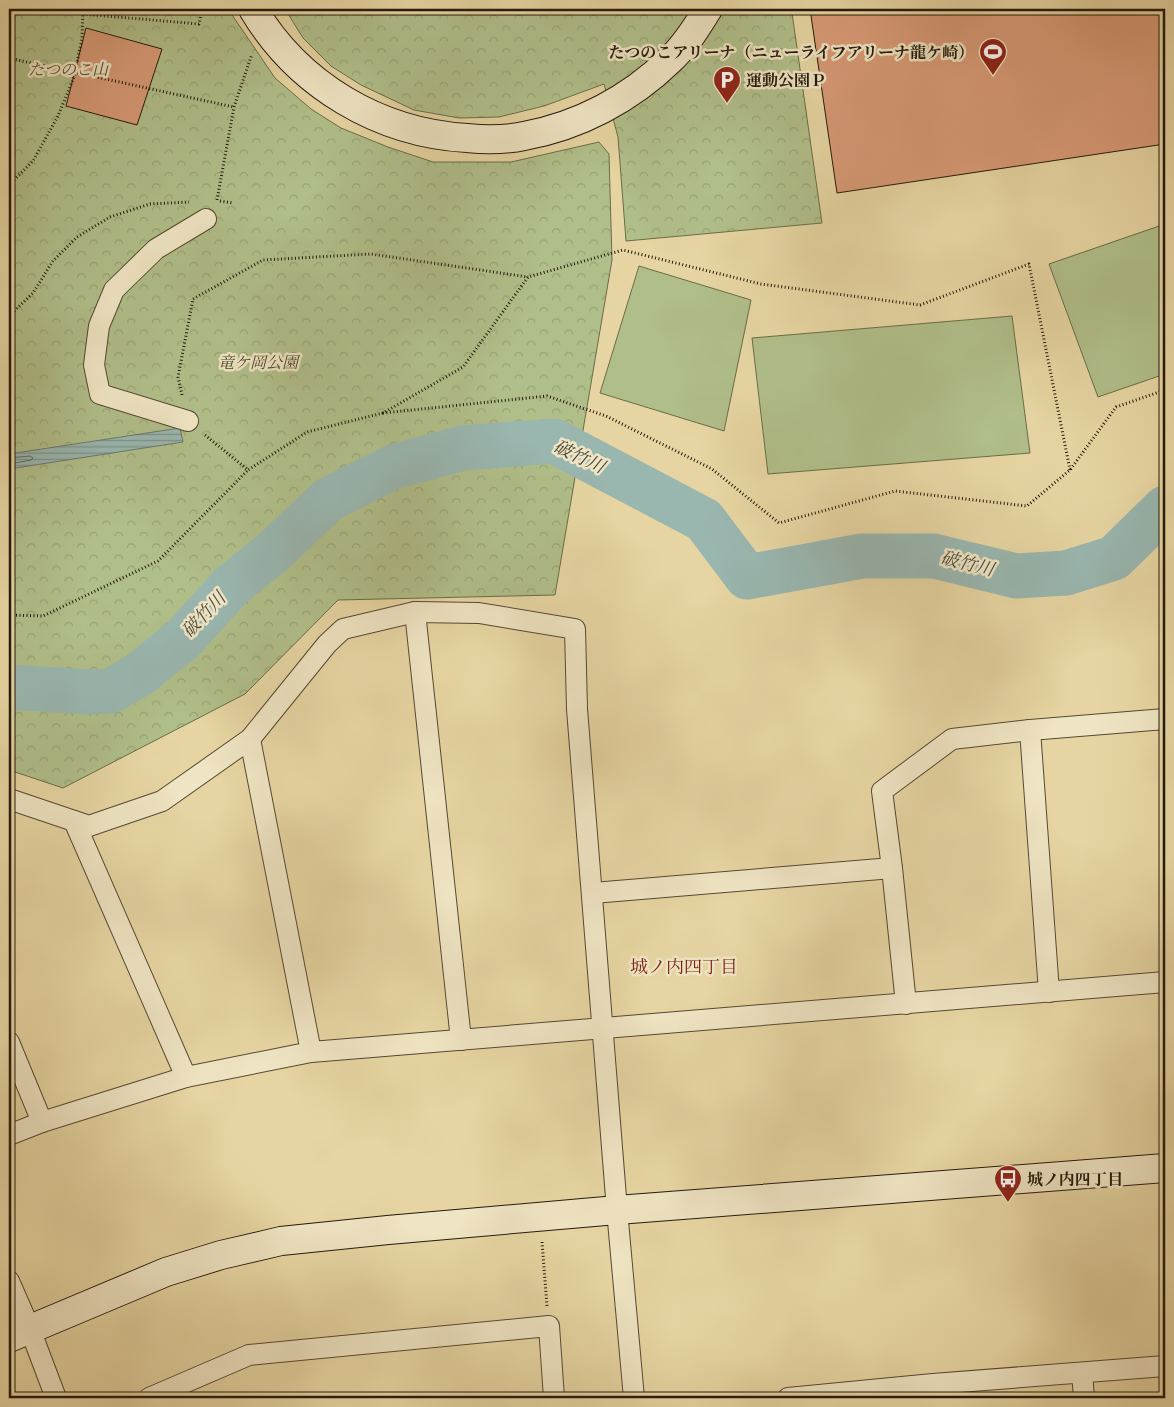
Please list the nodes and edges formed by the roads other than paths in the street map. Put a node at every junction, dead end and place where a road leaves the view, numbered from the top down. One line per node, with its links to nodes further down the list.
1 (708, 9): 2 (street)
2 (257, 16)
3 (202, 210): 4 (street)
4 (188, 421)
5 (415, 612): 8 (street); 12 (street); 17 (street)
6 (1165, 719): 7 (street)
7 (1030, 730): 11 (street); 14 (street)
8 (250, 738): 10 (street); 19 (street)
9 (9, 799): 10 (street)
10 (74, 821): 20 (street)
11 (892, 868): 12 (street); 15 (street)
12 (593, 894): 16 (street)
13 (1165, 982): 14 (street)
14 (1049, 992): 15 (street)
15 (906, 1004): 16 (street)
16 (603, 1029): 17 (street); 24 (street)
17 (461, 1040): 19 (street)
18 (9, 1042): 21 (street)
19 (311, 1052): 20 (street)
20 (186, 1077): 21 (street)
21 (42, 1122): 22 (street)
22 (9, 1135)
23 (1165, 1168): 24 (street)
24 (617, 1210): 26 (street); 33 (street)
25 (9, 1281): 26 (street)
26 (19, 1334): 30 (street)
27 (1165, 1366): 28 (street)
28 (1082, 1373): 29 (street); 35 (street)
29 (933, 1391): 34 (street)
30 (56, 1398)
31 (149, 1398): 32 (street)
32 (554, 1398)
33 (634, 1398)
34 (788, 1398)
35 (1084, 1398)

